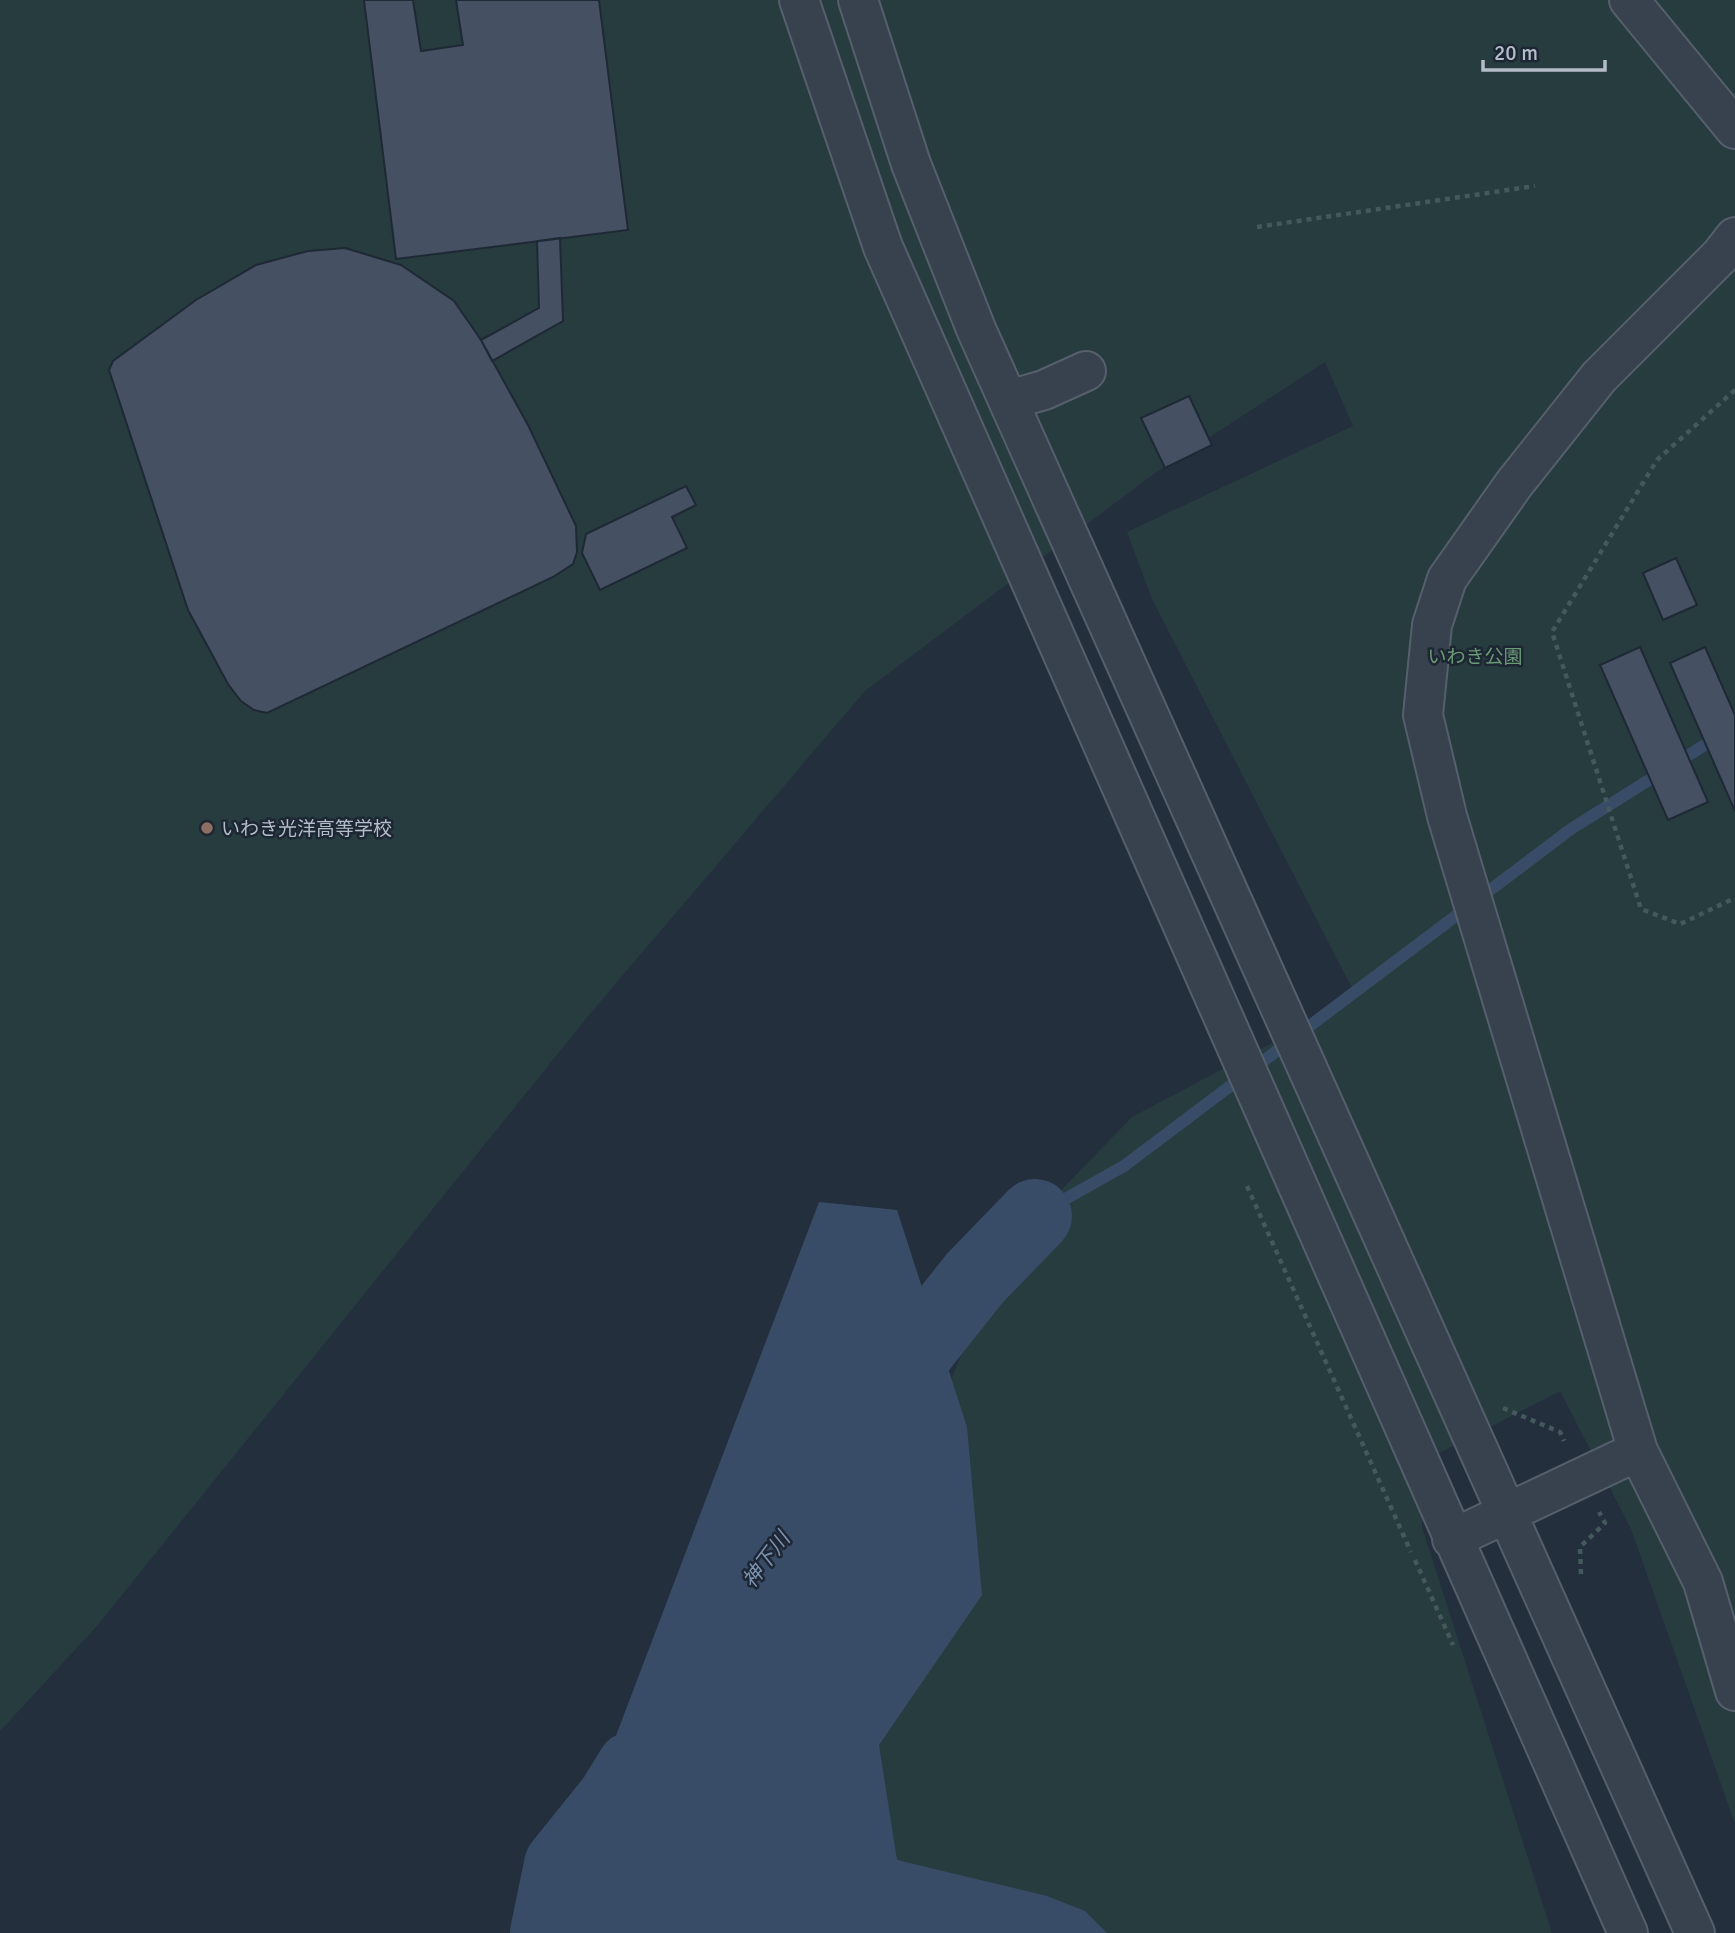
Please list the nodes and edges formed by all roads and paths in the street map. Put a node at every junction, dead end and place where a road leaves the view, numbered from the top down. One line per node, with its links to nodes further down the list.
1 (799, 0): 14 (street)
2 (858, 0): 10 (street)
3 (1629, 0): 4 (street)
4 (1735, 129)
5 (1535, 186): 6 (path)
6 (1257, 227)
7 (1735, 237): 12 (street)
8 (1086, 371): 10 (street)
9 (1735, 390): 11 (path)
10 (1009, 400): 13 (street)
11 (1735, 898)
12 (1638, 1451): 13 (street); 15 (street)
13 (1508, 1515): 14 (street); 17 (street)
14 (1451, 1539): 16 (street)
15 (1735, 1691)
16 (1628, 1933)
17 (1695, 1933)

